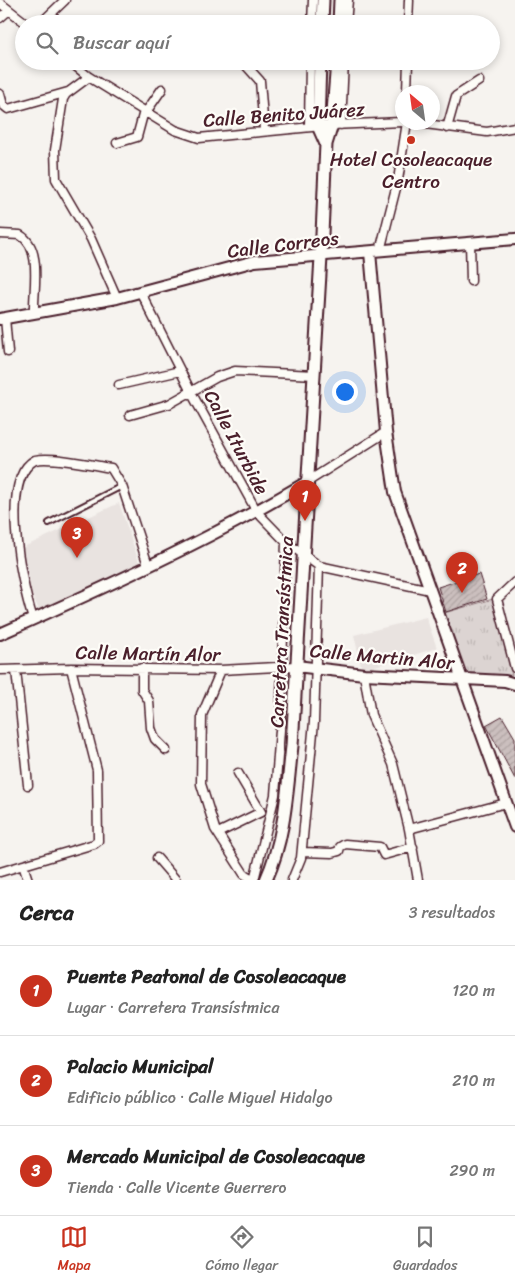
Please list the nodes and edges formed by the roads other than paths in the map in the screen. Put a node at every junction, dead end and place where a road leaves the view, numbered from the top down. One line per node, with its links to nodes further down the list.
1 (65, 0): 10 (street)
2 (313, 0): 11 (street)
3 (323, 0): 12 (main road)
4 (340, 0): 13 (main road)
5 (348, 0): 14 (street)
6 (409, 0): 15 (street)
7 (0, 4): 8 (street)
8 (9, 10): 9 (street); 16 (street)
9 (15, 15)
10 (49, 15)
11 (312, 15)
12 (322, 15)
13 (339, 15)
14 (347, 15)
15 (408, 15)
16 (0, 18)
17 (80, 70): 24 (street, Calle Benito Juárez)
18 (250, 70): 37 (street)
19 (311, 70): 33 (street)
20 (319, 70): 33 (main road, Carretera Transístmica)
21 (337, 70): 32 (main road, Carretera Transístmica)
22 (343, 70): 32 (street)
23 (408, 70): 26 (street)
24 (89, 77): 28 (street); 30 (street, Calle Benito Juárez)
25 (479, 81): 36 (street)
26 (407, 85)
27 (162, 89): 30 (street)
28 (68, 92): 29 (street); 48 (street)
29 (0, 94)
30 (145, 112): 37 (street, Calle Benito Juárez); 39 (street)
31 (395, 122): 32 (street, Calle Benito Juárez)
32 (337, 125): 33 (street, Calle Benito Juárez); 40 (main road, Carretera Transístmica)
33 (314, 126): 37 (street, Calle Benito Juárez); 40 (main road, Carretera Transístmica)
34 (440, 127): 36 (street)
35 (515, 127): 36 (street)
36 (447, 128)
37 (264, 130)
38 (407, 130): 44 (street)
39 (117, 143)
40 (326, 144): 45 (main road, Carretera Transístmica)
41 (0, 234): 49 (street)
42 (515, 239): 43 (main road, Calle Correos)
43 (470, 242): 44 (main road, Calle Correos); 46 (street)
44 (375, 252): 45 (main road, Calle Correos); 57 (main road)
45 (321, 257): 47 (main road, Calle Correos); 53 (main road, Carretera Transístmica)
46 (471, 281)
47 (140, 291): 48 (main road, Calle Correos); 52 (street, Calle Iturbide)
48 (117, 298): 49 (main road, Calle Correos)
49 (34, 312): 50 (main road, Calle Correos)
50 (2, 318): 51 (street)
51 (8, 352)
52 (180, 371): 54 (street); 55 (street, Calle Iturbide)
53 (315, 376): 55 (street); 59 (main road, Carretera Transístmica)
54 (119, 385)
55 (191, 392): 56 (street); 61 (street, Calle Iturbide)
56 (130, 415)
57 (386, 432): 59 (street); 69 (main road)
58 (12, 474): 60 (street)
59 (307, 482): 61 (main road); 65 (main road, Carretera Transístmica)
60 (122, 486): 62 (lane); 66 (street)
61 (256, 512): 63 (street, Calle Iturbide); 66 (main road)
62 (49, 523)
63 (286, 542): 65 (street, Calle Iturbide); 72 (street)
64 (10, 553): 70 (street)
65 (304, 556): 67 (street, Calle Iturbide); 73 (main road, Carretera Transístmica)
66 (148, 565): 70 (main road)
67 (319, 566): 69 (street, Calle Iturbide); 76 (street)
68 (515, 582): 77 (street)
69 (430, 590): 82 (main road)
70 (33, 619): 71 (main road)
71 (0, 634)
72 (281, 666): 73 (street, Calle Martín Alor); 80 (street, Calle Martín Alor); 98 (street)
73 (296, 666): 76 (main road, Calle Martin Alor); 99 (main road, Carretera Transístmica)
74 (72, 668): 75 (street, Calle Martín Alor); 79 (street, Calle Martín Alor); 94 (street)
75 (142, 668): 80 (street, Calle Martín Alor); 84 (street)
76 (316, 668): 81 (main road, Calle Martin Alor); 92 (street)
77 (515, 668)
78 (0, 670): 79 (street, Calle Martín Alor)
79 (16, 670): 86 (street)
80 (221, 670): 90 (street)
81 (364, 674): 82 (main road, Calle Martin Alor); 89 (street)
82 (464, 680): 83 (main road, Calle Martin Alor); 87 (main road)
83 (515, 684)
84 (166, 750)
85 (238, 773): 90 (street)
86 (28, 785)
87 (506, 803): 88 (main road); 89 (street)
88 (515, 827)
89 (409, 829): 91 (street)
90 (218, 833): 98 (street)
91 (413, 847): 92 (street); 101 (street)
92 (302, 852): 100 (street)
93 (157, 858): 97 (street)
94 (23, 865): 95 (street); 96 (street)
95 (0, 872)
96 (28, 880)
97 (176, 880)
98 (254, 880)
99 (266, 880)
100 (292, 880)
101 (418, 880)

